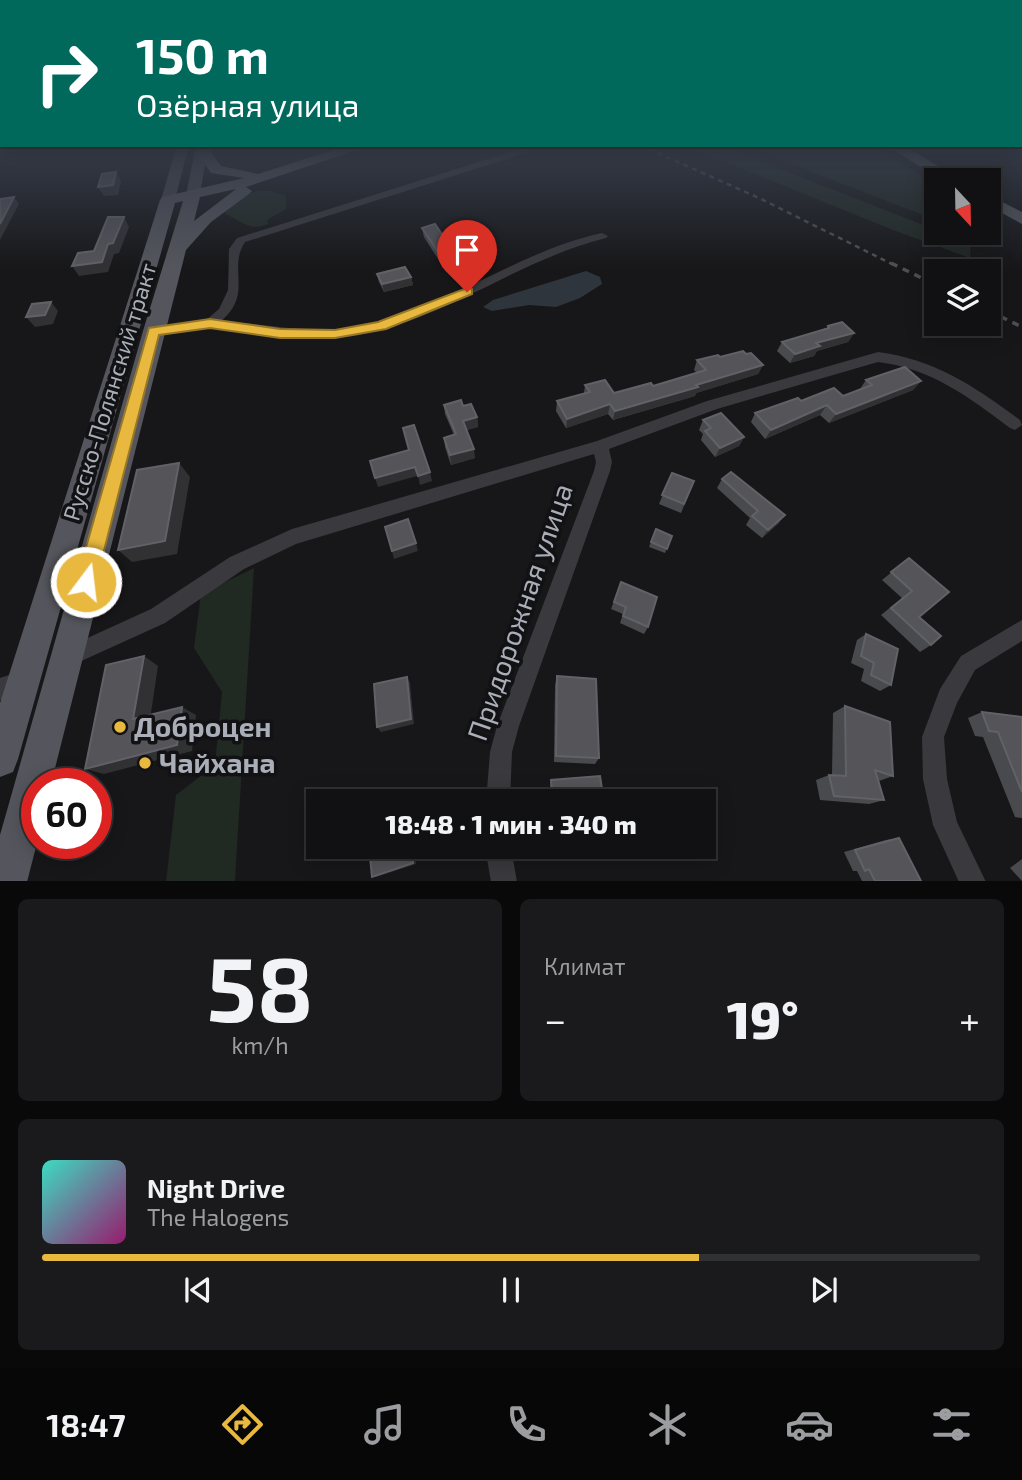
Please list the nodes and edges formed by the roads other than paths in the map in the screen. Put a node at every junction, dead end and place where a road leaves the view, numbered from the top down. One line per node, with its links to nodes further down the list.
1 (181, 186): 6 (main road, Русско-Полянский тракт)
2 (185, 186): 6 (main road, Русско-Полянский тракт)
3 (228, 186): 6 (main road)
4 (256, 186): 10 (main road)
5 (412, 186): 11 (street)
6 (180, 198): 10 (main road, Русско-Полянский тракт); 17 (main road, Русско-Полянский тракт)
7 (1001, 207): 8 (main road)
8 (1022, 219)
9 (601, 236): 11 (street)
10 (172, 264): 12 (main road, Русско-Полянский тракт)
11 (210, 323): 12 (street)
12 (153, 331): 16 (main road, Русско-Полянский тракт)
13 (1015, 424): 14 (street)
14 (600, 446): 16 (street); 19 (street, Придорожная улица)
15 (1022, 630): 23 (street)
16 (66, 658): 21 (main road, Русско-Полянский тракт)
17 (12, 685): 18 (main road, Русско-Полянский тракт)
18 (0, 759)
19 (499, 789)
20 (500, 859): 22 (street)
21 (7, 881)
22 (504, 881)
23 (973, 881)

